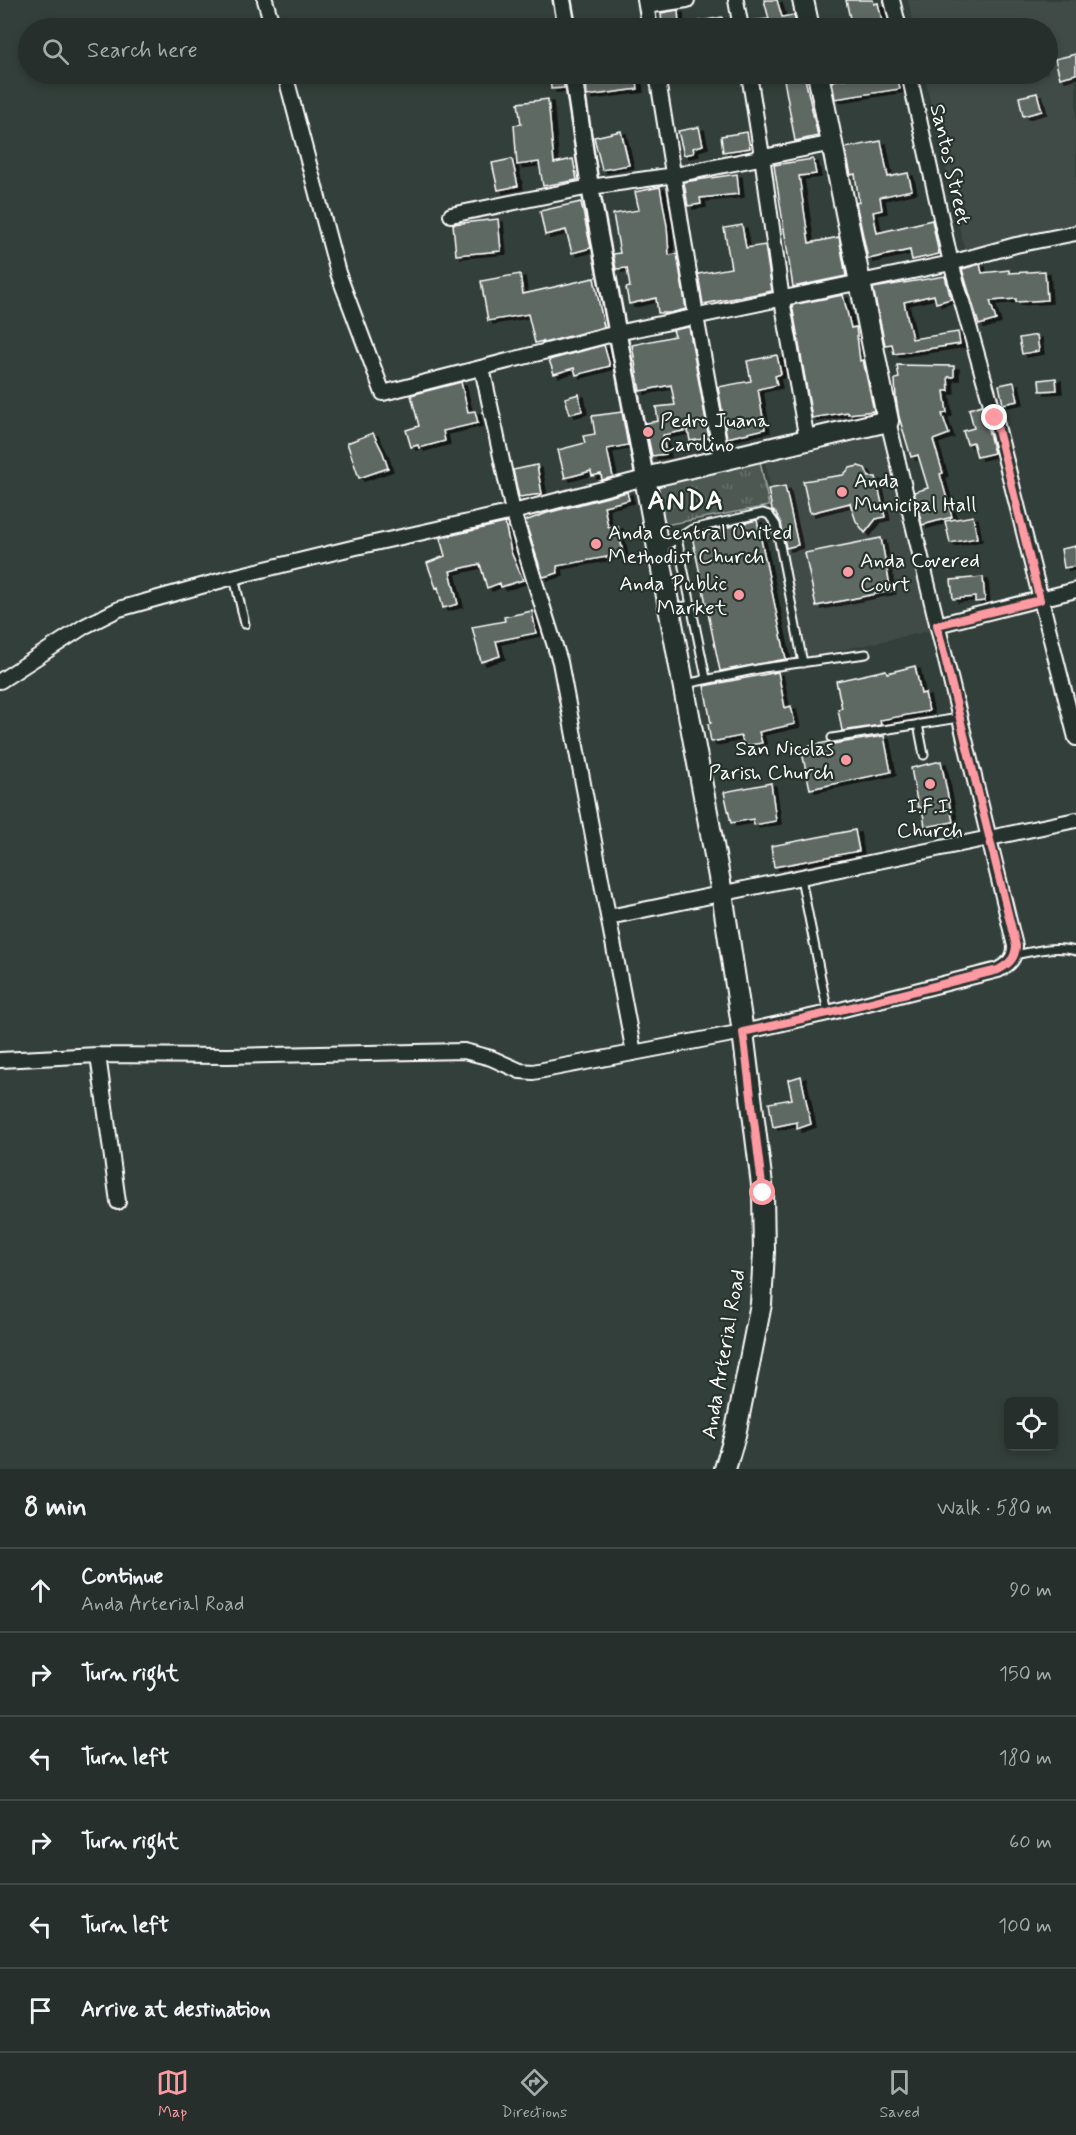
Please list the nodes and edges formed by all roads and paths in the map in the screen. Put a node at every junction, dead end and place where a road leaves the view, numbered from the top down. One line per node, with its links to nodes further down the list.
1 (265, 0): 8 (street)
2 (562, 0): 9 (street)
3 (687, 0): 7 (street)
4 (736, 0): 11 (street)
5 (803, 0): 12 (main road)
6 (892, 0): 13 (street)
7 (645, 3): 10 (street)
8 (270, 18)
9 (565, 18)
10 (648, 18)
11 (739, 18)
12 (807, 18)
13 (896, 18)
14 (288, 84): 31 (street)
15 (575, 84): 23 (street)
16 (659, 84): 22 (street)
17 (750, 84): 21 (street)
18 (820, 84): 20 (main road)
19 (911, 84): 26 (street, Santos Street)
20 (833, 143): 21 (street); 27 (main road)
21 (762, 156): 22 (street); 28 (street)
22 (675, 175): 23 (street); 29 (street)
23 (591, 187): 24 (street); 30 (street)
24 (451, 215)
25 (1076, 233): 26 (street)
26 (951, 263): 27 (street); 41 (street, Santos Street)
27 (861, 281): 28 (street); 32 (main road)
28 (782, 300): 29 (street); 33 (street)
29 (696, 316): 30 (street); 34 (street)
30 (616, 333): 31 (street); 35 (street)
31 (482, 368): 36 (street)
32 (888, 421): 33 (main road); 45 (street)
33 (807, 440): 34 (main road)
34 (722, 460): 35 (main road)
35 (645, 478): 36 (street); 38 (main road, Anda Arterial Road)
36 (513, 512): 39 (street); 60 (street)
37 (677, 538): 38 (lane); 42 (lane); 47 (lane)
38 (659, 551): 43 (main road, Anda Arterial Road)
39 (234, 577): 44 (lane); 49 (street)
40 (1076, 590): 41 (street)
41 (1040, 600): 45 (street); 54 (street, Santos Street)
42 (691, 605): 43 (lane); 48 (lane)
43 (670, 610): 50 (main road, Anda Arterial Road)
44 (245, 624)
45 (937, 625): 51 (street)
46 (866, 654): 47 (lane)
47 (803, 663): 48 (lane)
48 (706, 678): 50 (lane)
49 (0, 681)
50 (684, 684): 59 (main road, Anda Arterial Road)
51 (959, 718): 52 (lane); 57 (street)
52 (918, 724): 53 (lane); 55 (lane)
53 (832, 738)
54 (1076, 738)
55 (924, 755)
56 (1076, 820): 57 (street)
57 (989, 839): 58 (street); 62 (street)
58 (801, 878): 59 (street); 63 (lane)
59 (722, 893): 60 (street); 64 (main road, Anda Arterial Road)
60 (609, 917): 65 (street)
61 (1076, 951): 62 (lane)
62 (1015, 955): 63 (street)
63 (828, 1013): 64 (street)
64 (743, 1032): 65 (street); 69 (main road, Anda Arterial Road)
65 (634, 1053): 66 (street)
66 (98, 1055): 67 (street); 68 (street)
67 (0, 1060)
68 (118, 1202)
69 (725, 1469)

